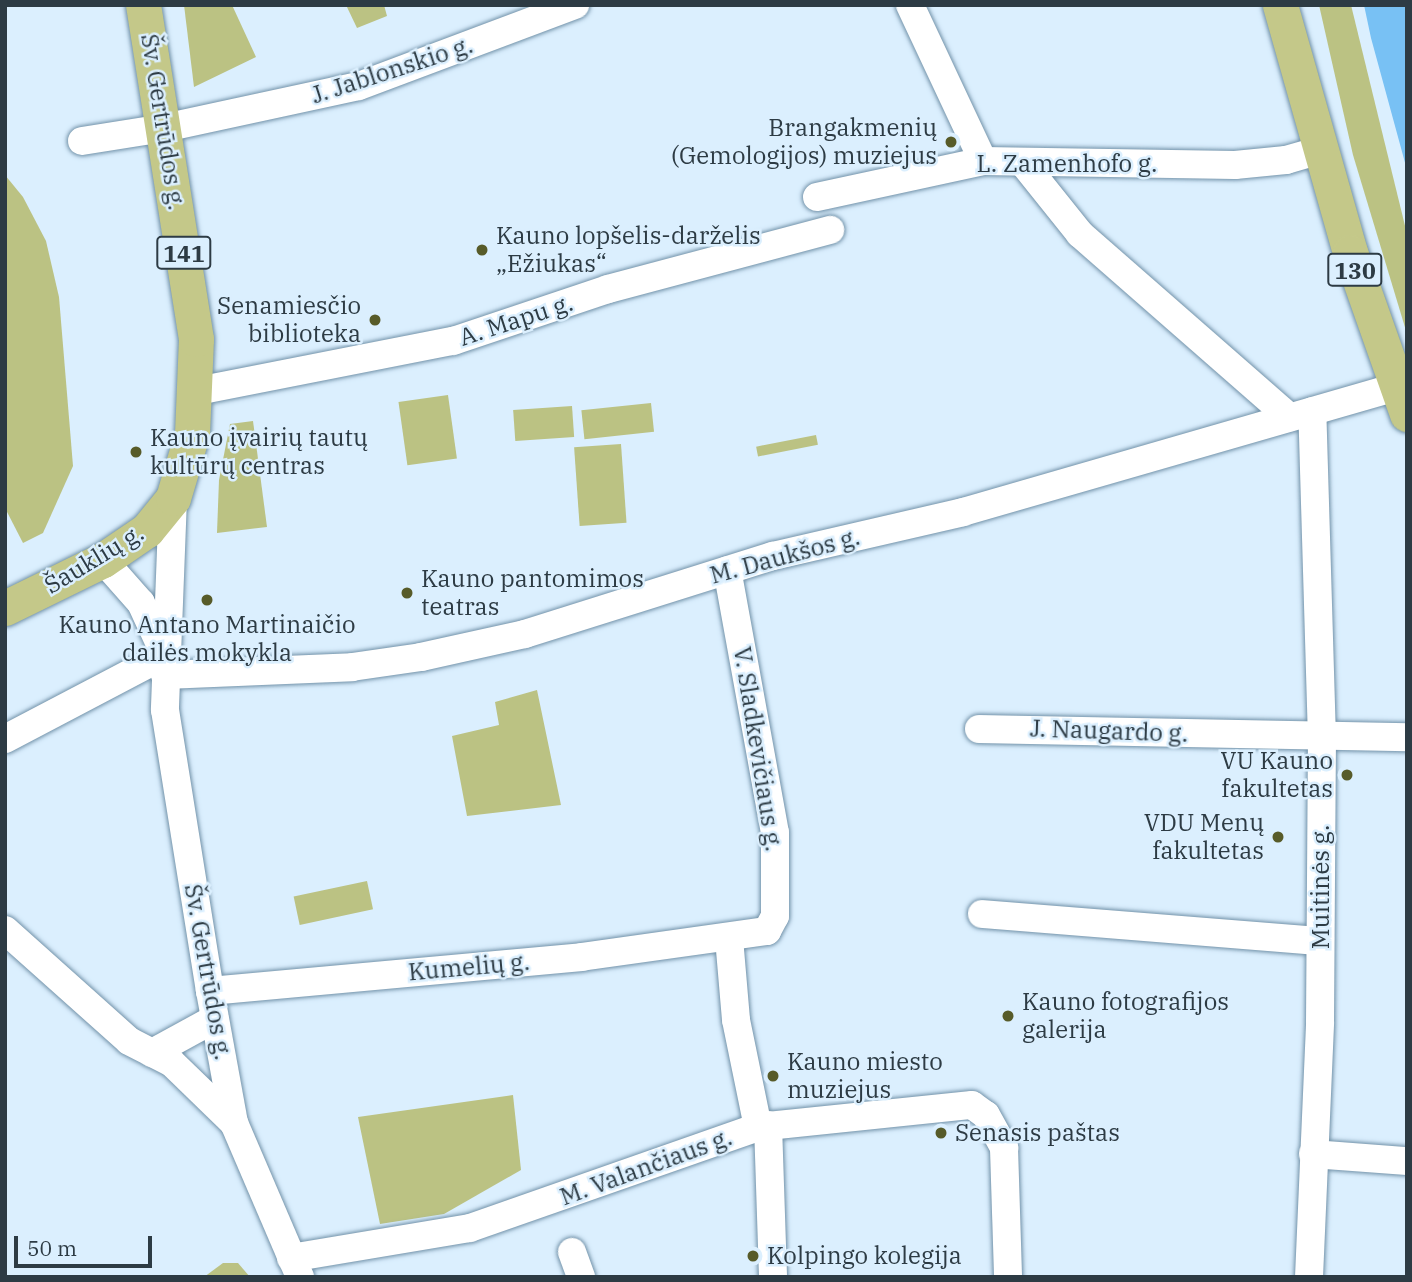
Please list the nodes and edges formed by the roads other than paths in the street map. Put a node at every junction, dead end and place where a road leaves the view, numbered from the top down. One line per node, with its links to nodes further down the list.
1 (575, 5): 5 (street, J. Jablonskio g.)
2 (910, 5): 8 (street)
3 (1280, 5): 7 (main road, 130)
4 (149, 15): 5 (main road, Šv. Gertrūdos g. / 141)
5 (164, 128): 6 (street, J. Jablonskio g.); 12 (main road, Šv. Gertrūdos g. / 141)
6 (82, 141)
7 (1318, 151): 9 (street, L. Zamenhofo g.); 13 (main road, 130)
8 (982, 161): 9 (street, L. Zamenhofo g.); 10 (street, L. Zamenhofo g.)
9 (1024, 164): 14 (street)
10 (817, 197)
11 (830, 230): 12 (street, A. Mapu g.)
12 (197, 391): 15 (main road, Šv. Gertrūdos g. / 141)
13 (1402, 401): 14 (street, M. Daukšos g.)
14 (1300, 414): 17 (street, M. Daukšos g.); 22 (street, Muitinės g.)
15 (173, 498): 16 (main road, Šauklių g. / 141); 19 (street, Šv. Gertrūdos g.)
16 (103, 560): 18 (main road, Šauklių g. / 141); 19 (street, Šv. Gertrūdos g.)
17 (727, 570): 19 (street, M. Daukšos g.); 26 (street, V. Sladkevičiaus g.)
18 (5, 608)
19 (165, 665): 23 (street, M. Daukšos g.); 28 (street, Šv. Gertrūdos g.)
20 (979, 729): 22 (street, J. Naugardo g.)
21 (1407, 737): 22 (street, J. Naugardo g.)
22 (1322, 739): 27 (street, Muitinės g.)
23 (5, 740)
24 (982, 914): 27 (street)
25 (5, 930): 30 (street)
26 (729, 938): 28 (street, Kumelių g.); 32 (street)
27 (1320, 942): 33 (street, Muitinės g.)
28 (209, 991): 29 (street, Šv. Gertrūdos g.)
29 (214, 1019): 30 (street); 31 (street, Šv. Gertrūdos g.)
30 (152, 1053): 31 (street)
31 (234, 1123): 35 (street, Šv. Gertrūdos g.)
32 (763, 1126): 35 (street, M. Valančiaus g.); 36 (street); 37 (street, M. Valančiaus g.)
33 (1313, 1154): 34 (street); 38 (street, Muitinės g.)
34 (1407, 1161)
35 (291, 1270)
36 (773, 1277)
37 (1008, 1277)
38 (1309, 1277)

